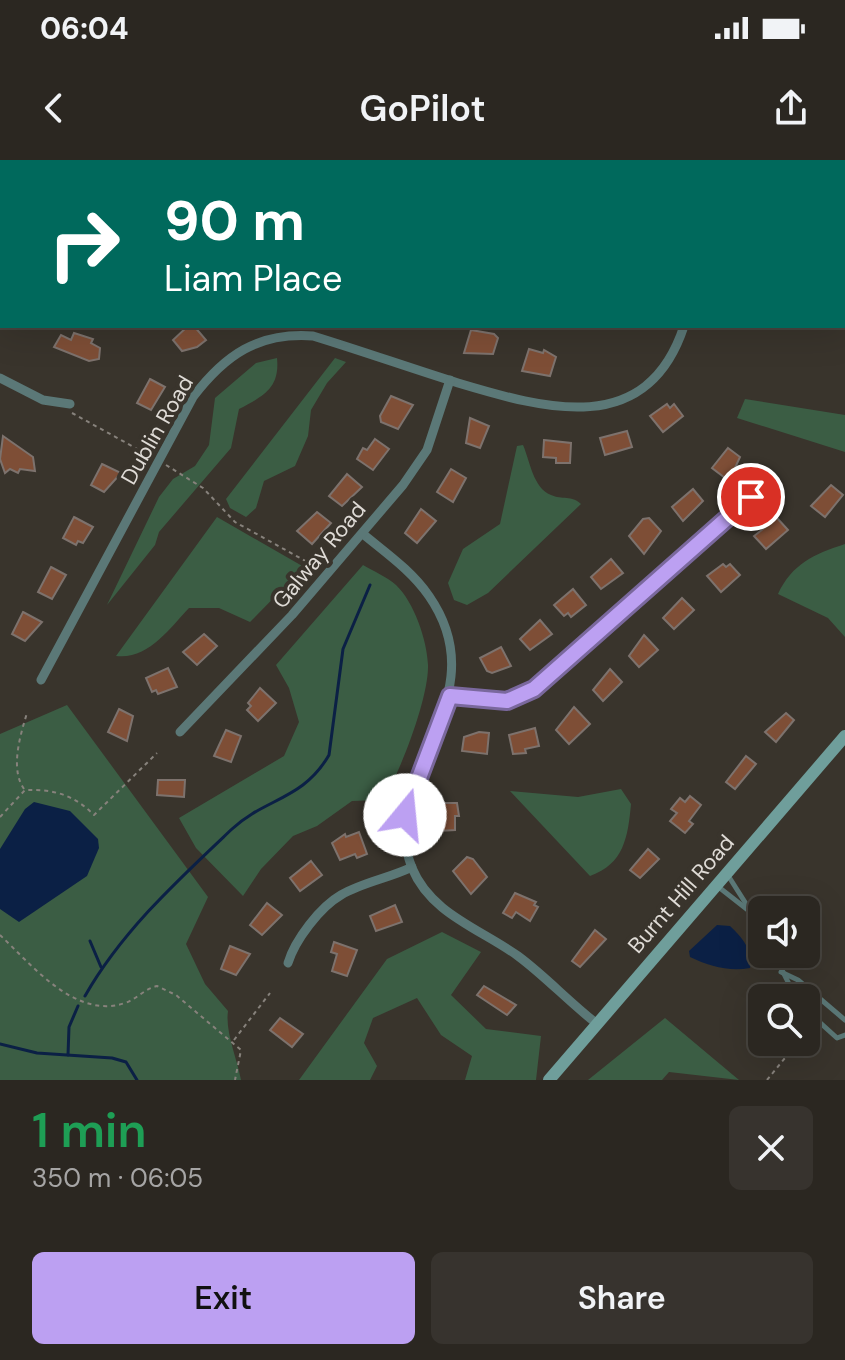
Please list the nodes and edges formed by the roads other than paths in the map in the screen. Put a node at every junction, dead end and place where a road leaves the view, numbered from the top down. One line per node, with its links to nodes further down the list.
1 (683, 328): 3 (street, Dublin Road)
2 (0, 378): 4 (street)
3 (450, 380): 6 (street, Galway Road); 7 (street, Dublin Road)
4 (70, 404)
5 (772, 478): 8 (street)
6 (363, 534): 8 (street); 9 (street, Galway Road)
7 (41, 680)
8 (450, 696): 11 (street)
9 (180, 732)
10 (845, 736): 12 (street, Burnt Hill Road)
11 (412, 867): 16 (street); 21 (street)
12 (728, 872): 13 (street, Burnt Hill Road); 14 (lane)
13 (716, 885): 15 (lane); 21 (street, Burnt Hill Road)
14 (748, 908)
15 (748, 911)
16 (288, 963)
17 (779, 968): 18 (lane)
18 (781, 972): 19 (lane); 20 (lane)
19 (788, 984)
20 (845, 1020)
21 (596, 1023): 24 (street, Burnt Hill Road)
22 (820, 1023): 23 (lane)
23 (845, 1035)
24 (549, 1080)

